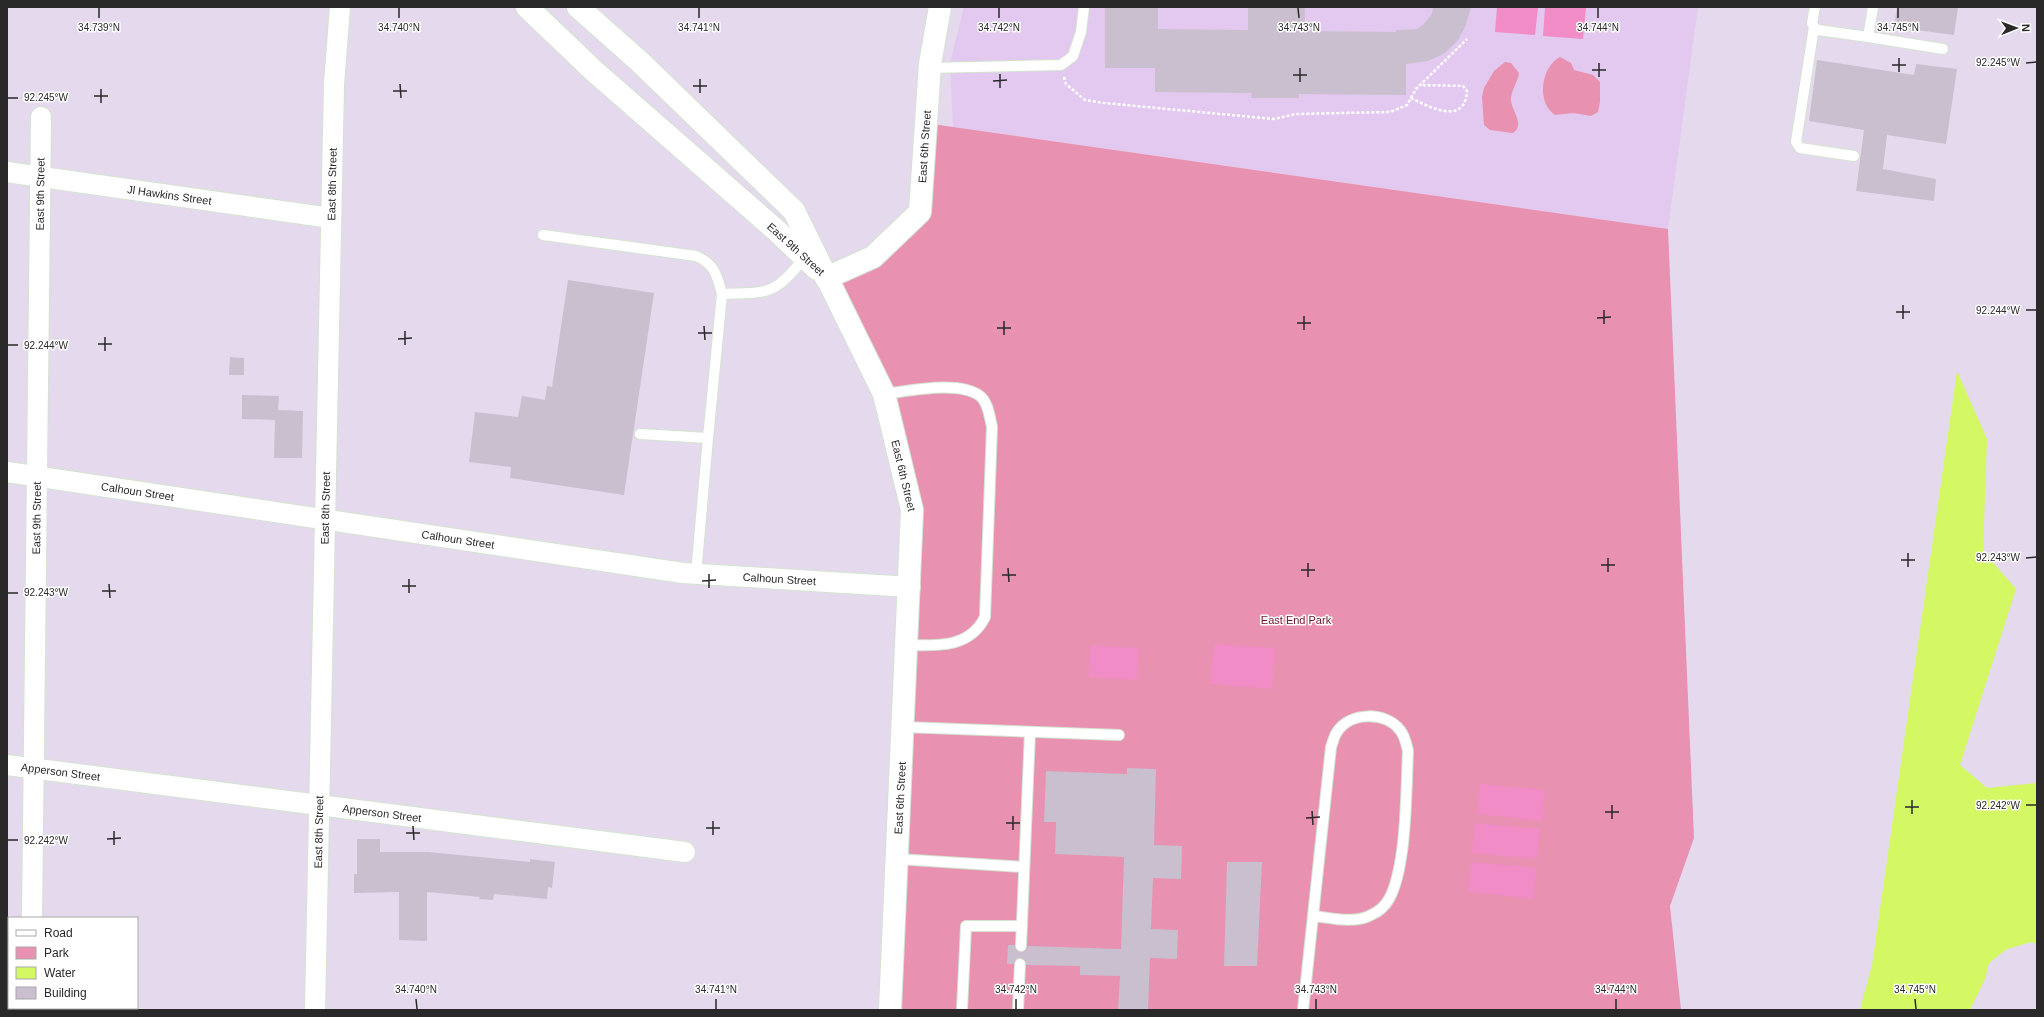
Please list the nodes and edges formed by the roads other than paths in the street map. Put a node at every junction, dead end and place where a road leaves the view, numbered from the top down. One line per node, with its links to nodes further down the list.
1 (340, 7): 16 (street, East 8th Street)
2 (527, 7): 18 (main road, East 9th Street)
3 (578, 7): 19 (main road, East 9th Street)
4 (940, 7): 11 (main road, East 6th Street)
5 (1084, 7): 11 (lane)
6 (1815, 7): 8 (lane)
7 (1873, 7): 9 (lane)
8 (1814, 28): 9 (lane); 13 (lane)
9 (1868, 37): 10 (lane)
10 (1943, 49)
11 (930, 68): 19 (main road, East 6th Street)
12 (42, 117): 15 (street, East 9th Street)
13 (1854, 156)
14 (7, 172): 15 (street, Jl Hawkins Street)
15 (41, 177): 16 (street, Jl Hawkins Street); 25 (street, East 9th Street)
16 (331, 218): 26 (street, East 8th Street)
17 (543, 235): 20 (lane)
18 (804, 257): 19 (main road, East 9th Street); 20 (lane)
19 (826, 278): 21 (main road, East 6th Street)
20 (722, 294): 23 (lane)
21 (884, 394): 28 (main road, East 6th Street); 29 (lane)
22 (640, 434): 23 (lane)
23 (708, 438): 27 (lane)
24 (7, 472): 25 (street, Calhoun Street)
25 (37, 477): 26 (street, Calhoun Street); 34 (street, East 9th Street)
26 (325, 520): 27 (street, Calhoun Street); 35 (street, East 8th Street)
27 (696, 574): 28 (street, Calhoun Street)
28 (910, 587): 29 (main road, East 6th Street)
29 (907, 645): 30 (main road, East 6th Street)
30 (903, 727): 31 (lane); 37 (main road, East 6th Street)
31 (1030, 732): 32 (lane); 38 (lane)
32 (1119, 735)
33 (7, 765): 34 (street, Apperson Street)
34 (35, 768): 35 (street, Apperson Street); 40 (street, East 9th Street)
35 (319, 806): 36 (street, Apperson Street); 44 (street, East 8th Street)
36 (685, 852)
37 (897, 859): 38 (lane); 45 (main road, East 6th Street)
38 (1024, 867): 41 (lane)
39 (1314, 916): 39 (lane); 48 (lane)
40 (32, 917)
41 (1022, 926): 42 (lane); 46 (lane)
42 (1021, 946)
43 (1020, 964): 47 (lane)
44 (315, 1010)
45 (890, 1010)
46 (962, 1010)
47 (1018, 1010)
48 (1303, 1010)

